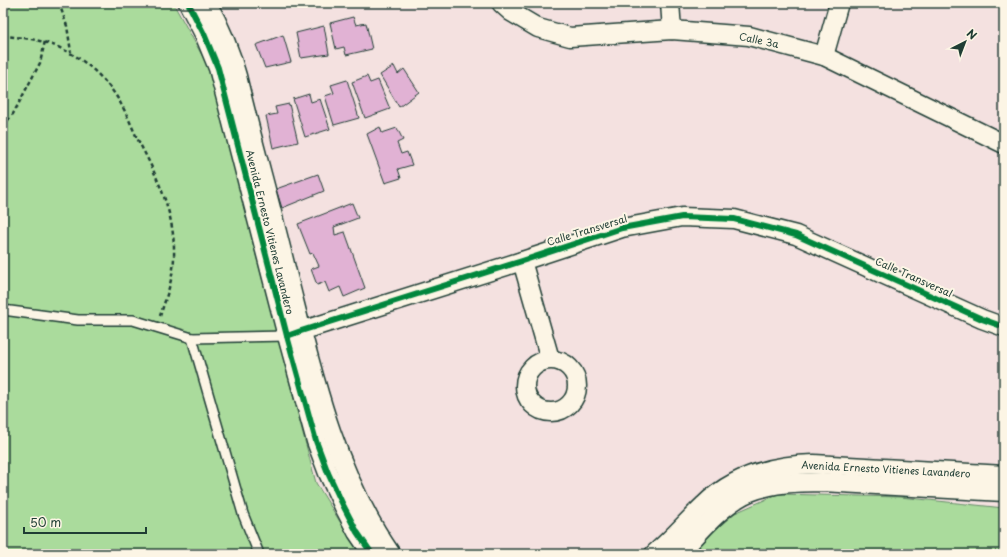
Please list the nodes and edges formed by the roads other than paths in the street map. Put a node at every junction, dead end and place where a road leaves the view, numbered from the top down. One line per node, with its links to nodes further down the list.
1 (188, 3): 8 (street, Avenida Ernesto Vitienes Lavandero)
2 (207, 3): 8 (street, Avenida Ernesto Vitienes Lavandero)
3 (501, 3): 6 (street, Calle 3a)
4 (670, 3): 6 (street)
5 (839, 3): 7 (street)
6 (672, 30): 7 (street, Calle 3a)
7 (824, 56): 9 (street, Calle 3a)
8 (236, 106): 13 (street, Avenida Ernesto Vitienes Lavandero)
9 (1004, 144)
10 (522, 261): 12 (street, Calle Transversal); 13 (street, Calle Transversal); 15 (street)
11 (3, 310): 14 (lane)
12 (1004, 327)
13 (294, 333): 14 (lane); 20 (street, Avenida Ernesto Vitienes Lavandero); 21 (street, Avenida Ernesto Vitienes Lavandero)
14 (192, 338): 19 (lane)
15 (550, 359)
16 (797, 473): 17 (street, Avenida Ernesto Vitienes Lavandero); 18 (street, Avenida Ernesto Vitienes Lavandero); 22 (street, Avenida Ernesto Vitienes Lavandero); 23 (street, Avenida Ernesto Vitienes Lavandero)
17 (1004, 475)
18 (1004, 492)
19 (259, 554)
20 (372, 554)
21 (391, 554)
22 (654, 554)
23 (679, 554)

